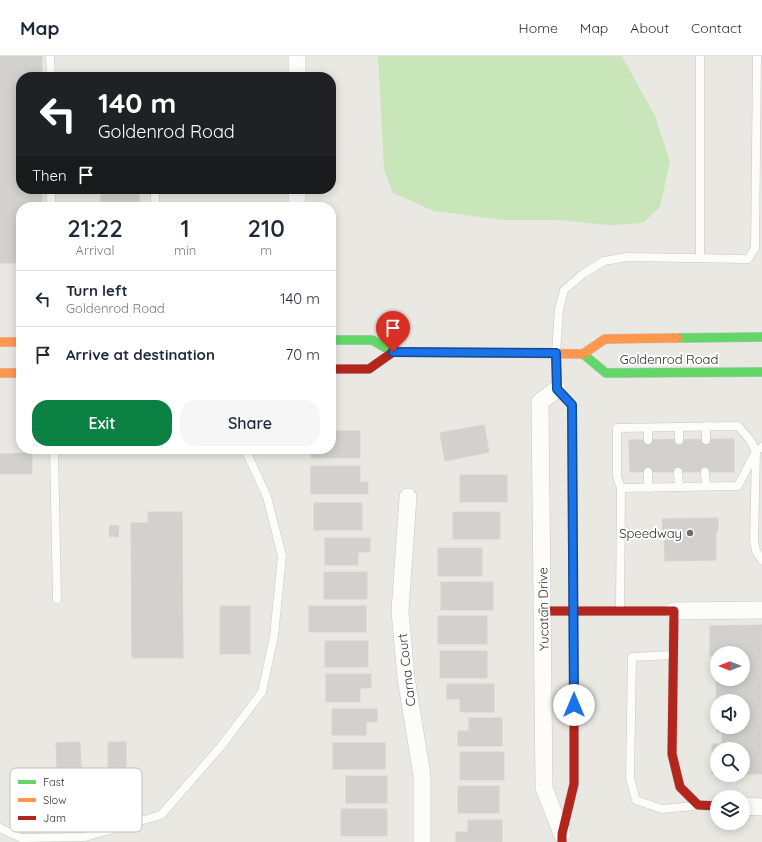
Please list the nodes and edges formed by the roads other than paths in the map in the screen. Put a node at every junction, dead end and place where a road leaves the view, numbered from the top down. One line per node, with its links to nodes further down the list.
1 (50, 56): 5 (lane)
2 (297, 56): 6 (street)
3 (700, 56): 7 (lane)
4 (757, 56): 7 (lane)
5 (51, 72)
6 (297, 72)
7 (700, 258): 15 (lane)
8 (762, 338): 16 (street, Goldenrod Road)
9 (336, 340): 10 (street)
10 (350, 340): 13 (street); 14 (street)
11 (0, 342): 12 (street)
12 (16, 342)
13 (341, 348)
14 (393, 352): 15 (street); 17 (street)
15 (556, 353): 16 (street); 21 (street)
16 (583, 354): 18 (street, Goldenrod Road)
17 (336, 369)
18 (762, 372)
19 (0, 373): 20 (street)
20 (16, 373)
21 (557, 389): 43 (street, Yucatan Drive); 45 (street, Yucatan Drive)
22 (706, 426): 23 (lane); 27 (lane); 28 (lane)
23 (679, 427): 24 (lane); 26 (lane)
24 (648, 428): 25 (lane); 36 (lane)
25 (648, 440)
26 (679, 440)
27 (706, 440)
28 (759, 449): 34 (lane); 39 (lane)
29 (54, 454): 40 (lane)
30 (247, 454): 51 (lane)
31 (648, 472): 37 (lane)
32 (678, 472): 35 (lane)
33 (706, 472): 34 (lane)
34 (706, 486): 35 (lane)
35 (678, 487): 37 (lane)
36 (621, 488): 37 (lane); 41 (lane)
37 (648, 488)
38 (408, 497): 55 (street, Carna Court)
39 (762, 560)
40 (57, 599)
41 (620, 610): 43 (street); 44 (street)
42 (762, 610): 44 (street)
43 (574, 611): 45 (street); 54 (street, Yucatan Drive)
44 (674, 611): 46 (street)
45 (543, 612): 54 (street, Yucatan Drive)
46 (674, 655): 47 (street); 47 (lane)
47 (698, 806): 48 (street)
48 (710, 806)
49 (750, 806): 50 (street)
50 (762, 807)
51 (142, 820)
52 (0, 828): 53 (lane)
53 (102, 832)
54 (562, 838)
55 (422, 842)

